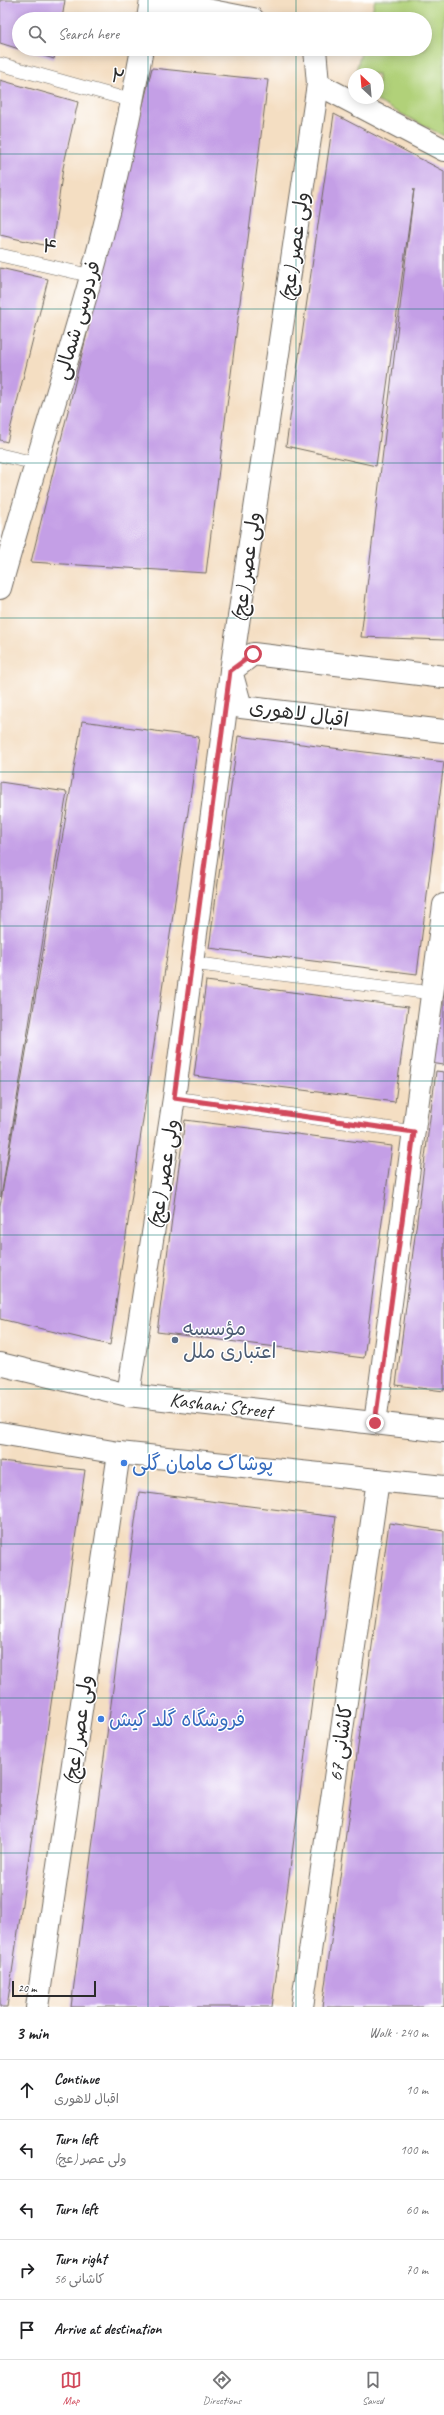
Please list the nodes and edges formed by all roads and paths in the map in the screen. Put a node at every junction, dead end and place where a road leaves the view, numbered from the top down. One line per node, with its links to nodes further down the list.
1 (152, 0): 3 (main road)
2 (155, 0): 4 (main road)
3 (149, 12)
4 (217, 12)
5 (141, 56): 9 (main road, فردوسی شمالی)
6 (316, 56): 8 (main road, ولی عصر (عج))
7 (0, 64): 9 (lane, ۲)
8 (318, 84): 10 (main road); 16 (main road, ولی عصر (عج))
9 (133, 101): 12 (main road, فردوسی شمالی)
10 (444, 150)
11 (0, 255): 12 (lane, ۴)
12 (92, 276): 14 (main road, فردوسی شمالی)
13 (0, 455): 14 (lane)
14 (35, 463): 15 (main road, فردوسی شمالی)
15 (0, 588)
16 (230, 671): 17 (main road); 18 (main road, اقبال لاهوری); 20 (main road, ولی عصر (عج))
17 (444, 678)
18 (444, 731)
19 (444, 905): 21 (main road)
20 (191, 963): 21 (lane); 22 (main road, ولی عصر (عج))
21 (432, 993): 23 (main road)
22 (174, 1098): 23 (lane); 25 (main road, ولی عصر (عج))
23 (414, 1132): 26 (main road)
24 (0, 1364): 25 (main road, Kashani Street)
25 (128, 1395): 26 (main road, Kashani Street)
26 (375, 1423): 27 (main road, Kashani Street)
27 (444, 1431)
28 (0, 1433): 29 (main road)
29 (119, 1453): 30 (main road); 32 (main road, ولی عصر (عج))
30 (378, 1480): 31 (main road); 33 (main road, کاشانی 67)
31 (444, 1487)
32 (37, 2007)
33 (302, 2007)

